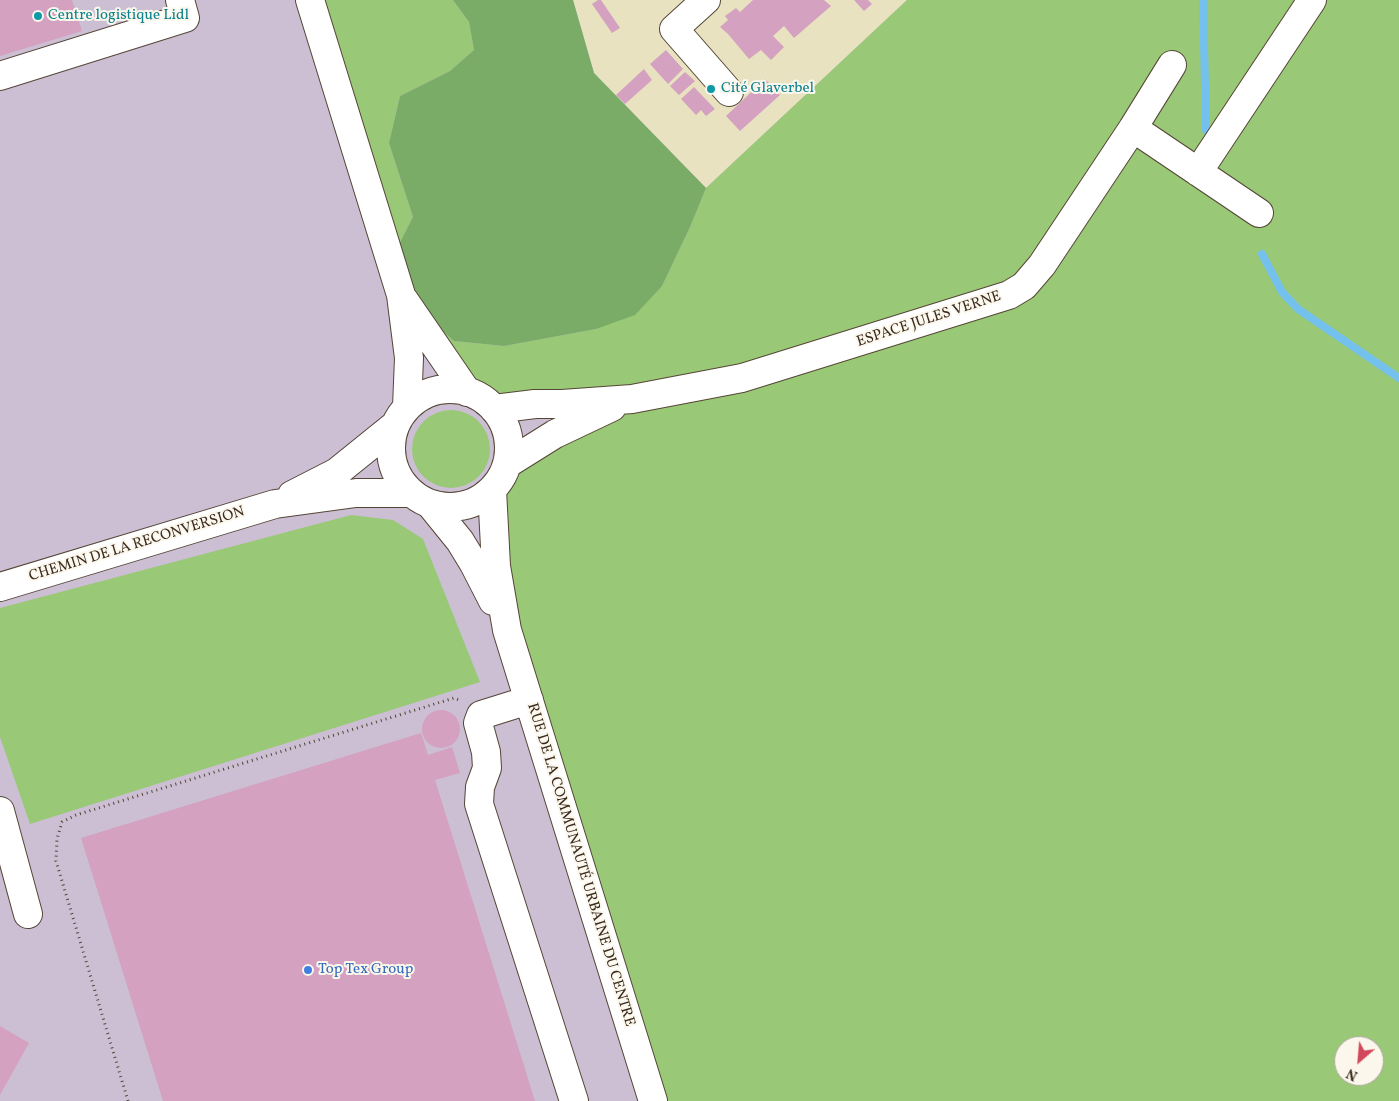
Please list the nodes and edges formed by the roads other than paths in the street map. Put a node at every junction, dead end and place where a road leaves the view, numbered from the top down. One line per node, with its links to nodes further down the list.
1 (180, 0): 6 (street)
2 (310, 0): 11 (street)
3 (706, 0): 7 (street)
4 (1312, 0): 9 (street)
5 (1172, 65): 8 (street, ESPACE JULES VERNE)
6 (0, 76)
7 (729, 92)
8 (1133, 128): 9 (street); 13 (street, ESPACE JULES VERNE)
9 (1198, 172): 10 (street)
10 (1258, 213)
11 (401, 295): 12 (street); 15 (street)
12 (467, 392): 14 (street); 15 (street)
13 (632, 399): 14 (street); 16 (street)
14 (494, 409): 16 (street)
15 (401, 417): 18 (street); 19 (street)
16 (508, 464): 17 (street)
17 (492, 490): 18 (street); 21 (street)
18 (420, 499): 19 (street); 21 (street)
19 (275, 504): 20 (street, CHEMIN DE LA RECONVERSION)
20 (0, 587)
21 (507, 630): 22 (street, RUE DE LA COMMUNAUTÉ URBAINE DU CENTRE)
22 (528, 700): 25 (street); 26 (street, RUE DE LA COMMUNAUTÉ URBAINE DU CENTRE)
23 (0, 811): 24 (street)
24 (28, 914)
25 (574, 1101)
26 (653, 1101)

